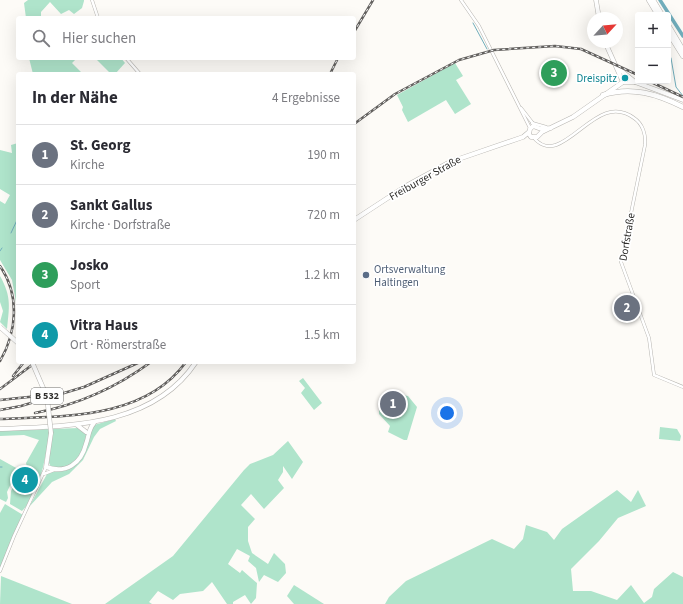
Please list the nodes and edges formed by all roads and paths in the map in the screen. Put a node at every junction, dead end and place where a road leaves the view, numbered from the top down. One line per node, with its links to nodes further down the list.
1 (92, 0): 9 (street)
2 (461, 0): 20 (street)
3 (596, 0): 6 (main road)
4 (649, 0): 7 (highway)
5 (653, 0): 8 (highway)
6 (598, 12)
7 (656, 12)
8 (660, 12)
9 (97, 16)
10 (671, 30): 13 (highway)
11 (671, 37): 14 (highway)
12 (608, 48): 17 (main road)
13 (683, 50)
14 (683, 56)
15 (128, 60): 16 (street)
16 (138, 72)
17 (624, 79): 18 (main road); 19 (main road)
18 (603, 95): 21 (highway); 24 (main road)
19 (683, 100)
20 (519, 106): 22 (street); 25 (street)
21 (683, 107)
22 (530, 121): 23 (street); 24 (street)
23 (537, 127): 24 (main road); 25 (main road, Freiburger Straße); 26 (main road)
24 (549, 128): 26 (main road)
25 (531, 134): 26 (main road); 27 (street); 28 (main road, Freiburger Straße)
26 (540, 135): 27 (street)
27 (540, 144): 33 (street, Dorfstraße)
28 (356, 219)
29 (0, 327): 30 (main road, bridge)
30 (16, 341)
31 (33, 364): 39 (main road, B 532, bridge)
32 (194, 364): 34 (main road)
33 (683, 387)
34 (94, 423): 35 (main road); 38 (main road)
35 (87, 424): 36 (main road); 38 (main road)
36 (77, 426): 37 (main road); 38 (main road)
37 (0, 429)
38 (88, 433): 40 (main road)
39 (46, 467): 40 (main road); 41 (street)
40 (54, 470): 41 (street)
41 (43, 474): 42 (street)
42 (0, 570)

